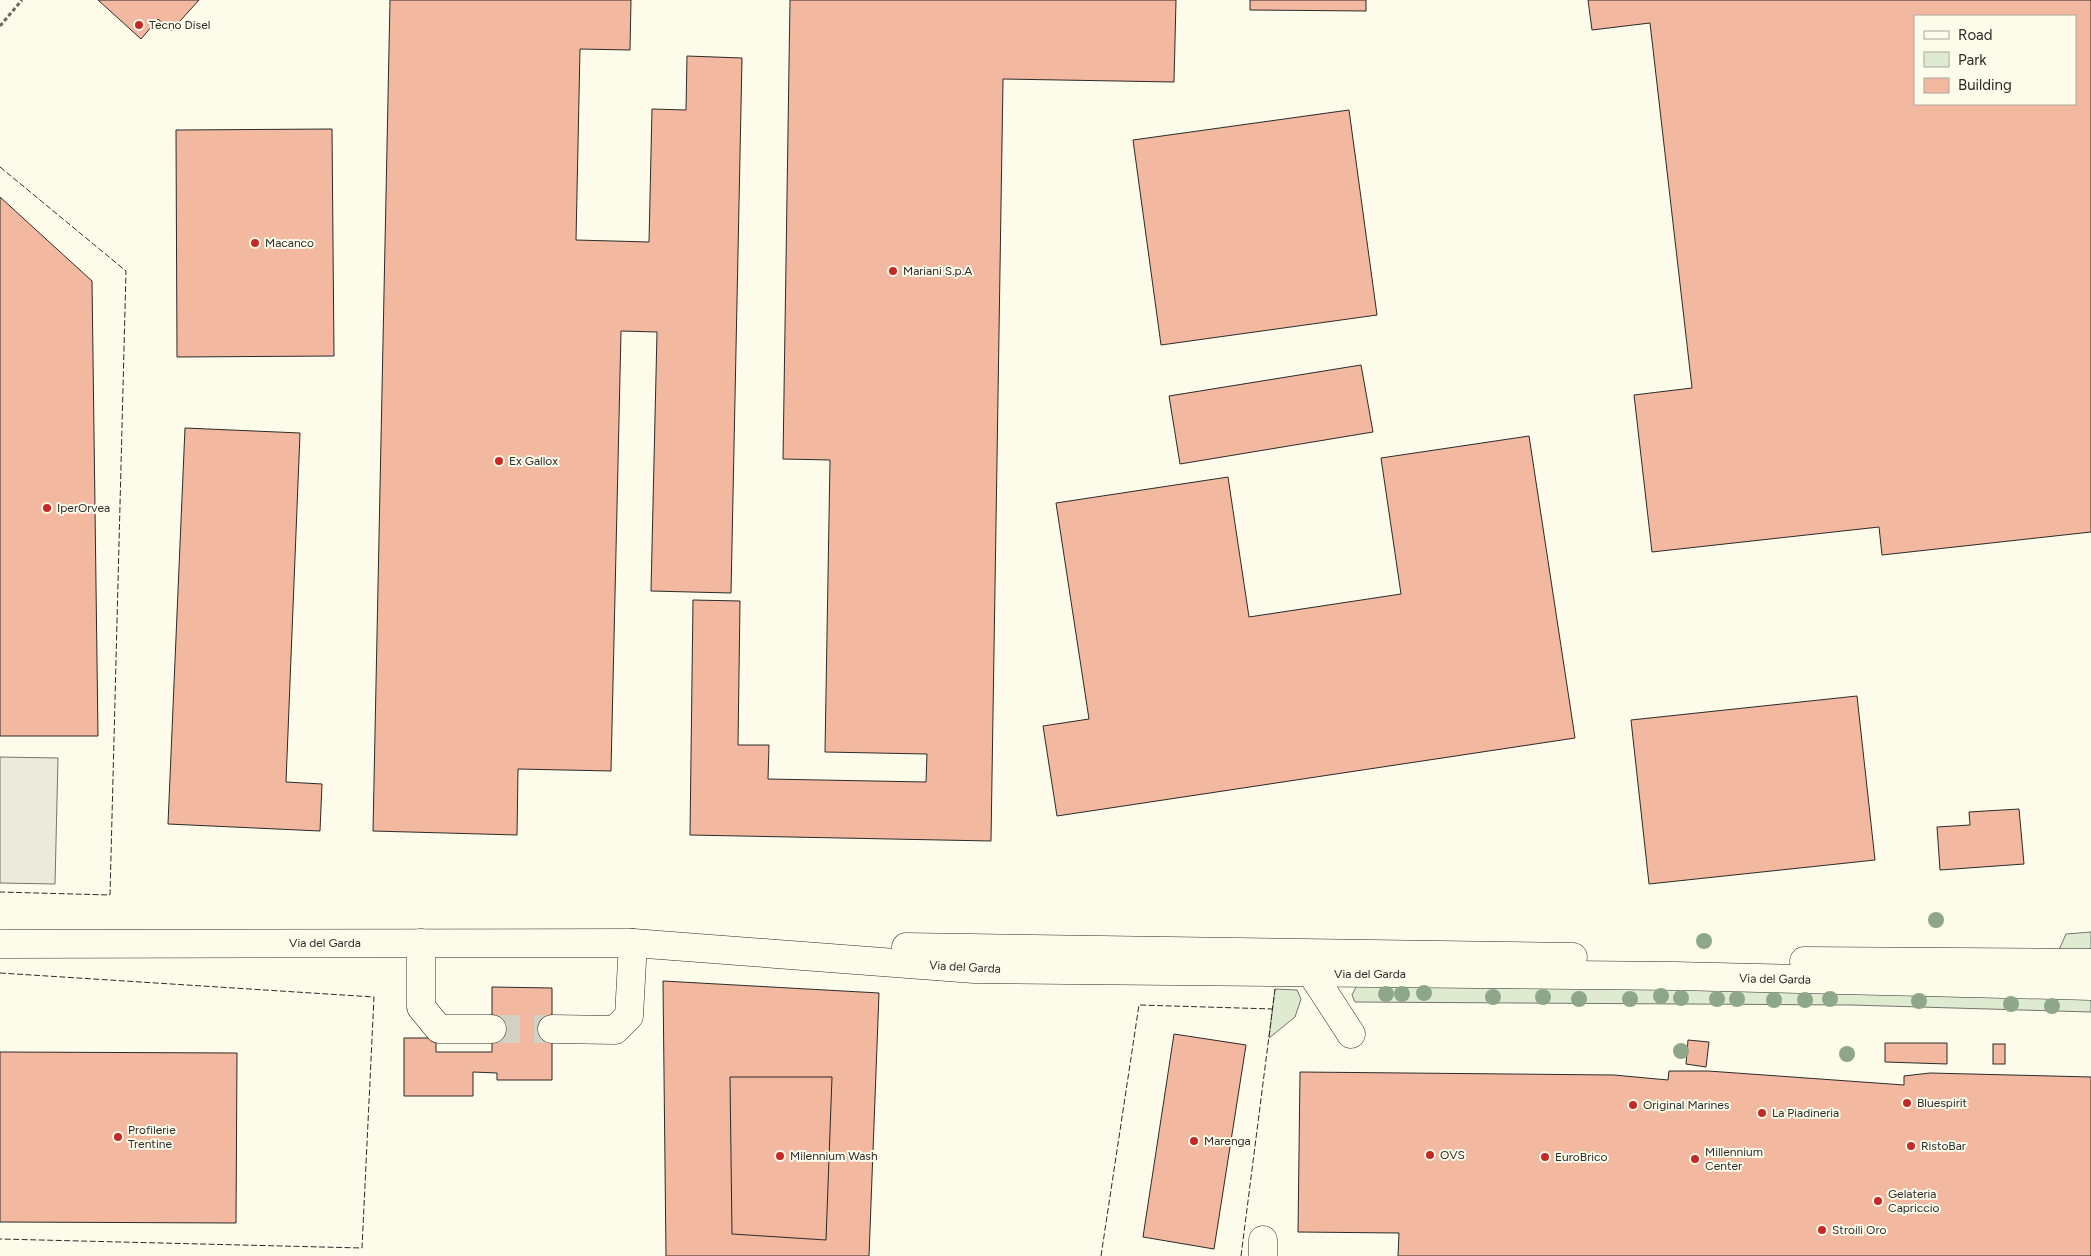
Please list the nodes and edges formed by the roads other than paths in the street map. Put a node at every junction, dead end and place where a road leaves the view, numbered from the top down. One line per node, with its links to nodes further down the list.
1 (421, 943): 2 (main road, Via del Garda); 3 (main road, Via del Garda); 7 (main road)
2 (0, 944)
3 (642, 944): 4 (main road, Via del Garda); 5 (main road, Via del Garda); 8 (main road)
4 (2091, 962)
5 (1312, 974): 6 (main road, Via del Garda); 9 (main road)
6 (2091, 986)
7 (492, 1029)
8 (552, 1030)
9 (1351, 1034)

